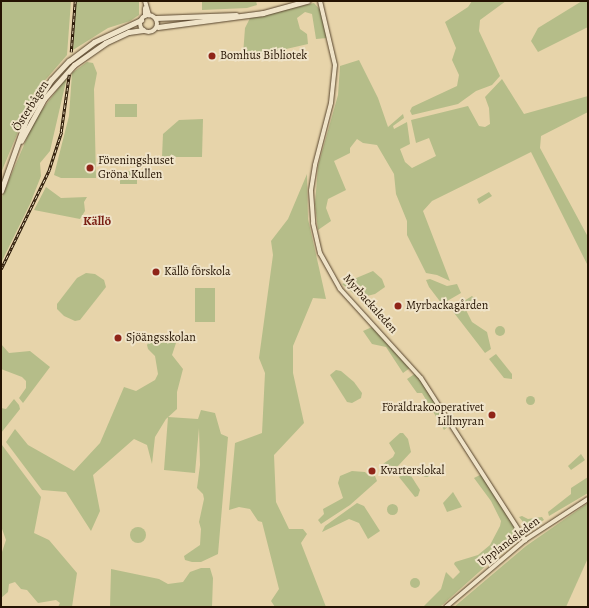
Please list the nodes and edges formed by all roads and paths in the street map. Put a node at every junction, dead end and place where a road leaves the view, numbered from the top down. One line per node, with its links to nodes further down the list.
1 (307, 1): 4 (main road)
2 (320, 1): 12 (street, Myrbackaleden)
3 (145, 2): 5 (street)
4 (243, 16): 6 (main road); 7 (main road)
5 (145, 17): 6 (main road); 8 (main road); 9 (main road, Österbågen)
6 (156, 18): 7 (main road)
7 (158, 27): 8 (main road, Österbågen)
8 (143, 30): 9 (main road, Österbågen)
9 (10, 168): 10 (main road, Österbågen)
10 (1, 191)
11 (588, 499): 12 (street, Upplandsleden)
12 (525, 540): 13 (street, Upplandsleden)
13 (446, 607)

